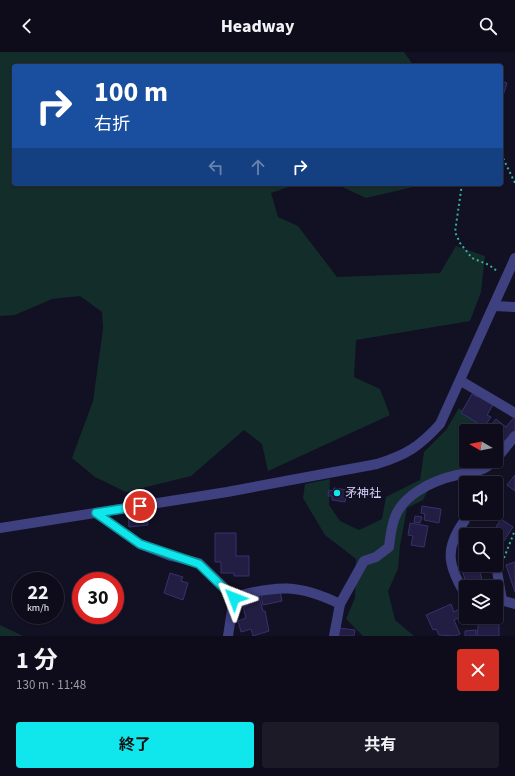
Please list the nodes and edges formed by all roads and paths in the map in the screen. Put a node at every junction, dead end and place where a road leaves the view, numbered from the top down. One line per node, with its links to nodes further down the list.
1 (503, 158): 2 (path)
2 (515, 183)
3 (462, 186): 5 (path)
4 (515, 258): 5 (street)
5 (506, 277): 6 (street)
6 (494, 306): 7 (street); 8 (street)
7 (515, 307)
8 (461, 381): 9 (street); 13 (street)
9 (515, 413)
10 (515, 436): 11 (street)
11 (503, 450)
12 (484, 468): 21 (street)
13 (96, 513): 15 (street); 19 (street)
14 (465, 520): 18 (street)
15 (0, 528)
16 (515, 530): 17 (path)
17 (503, 560)
18 (459, 582)
19 (234, 598): 21 (street); 23 (street)
20 (503, 600): 22 (street)
21 (340, 604): 24 (street)
22 (515, 604)
23 (228, 636)
24 (334, 636)

